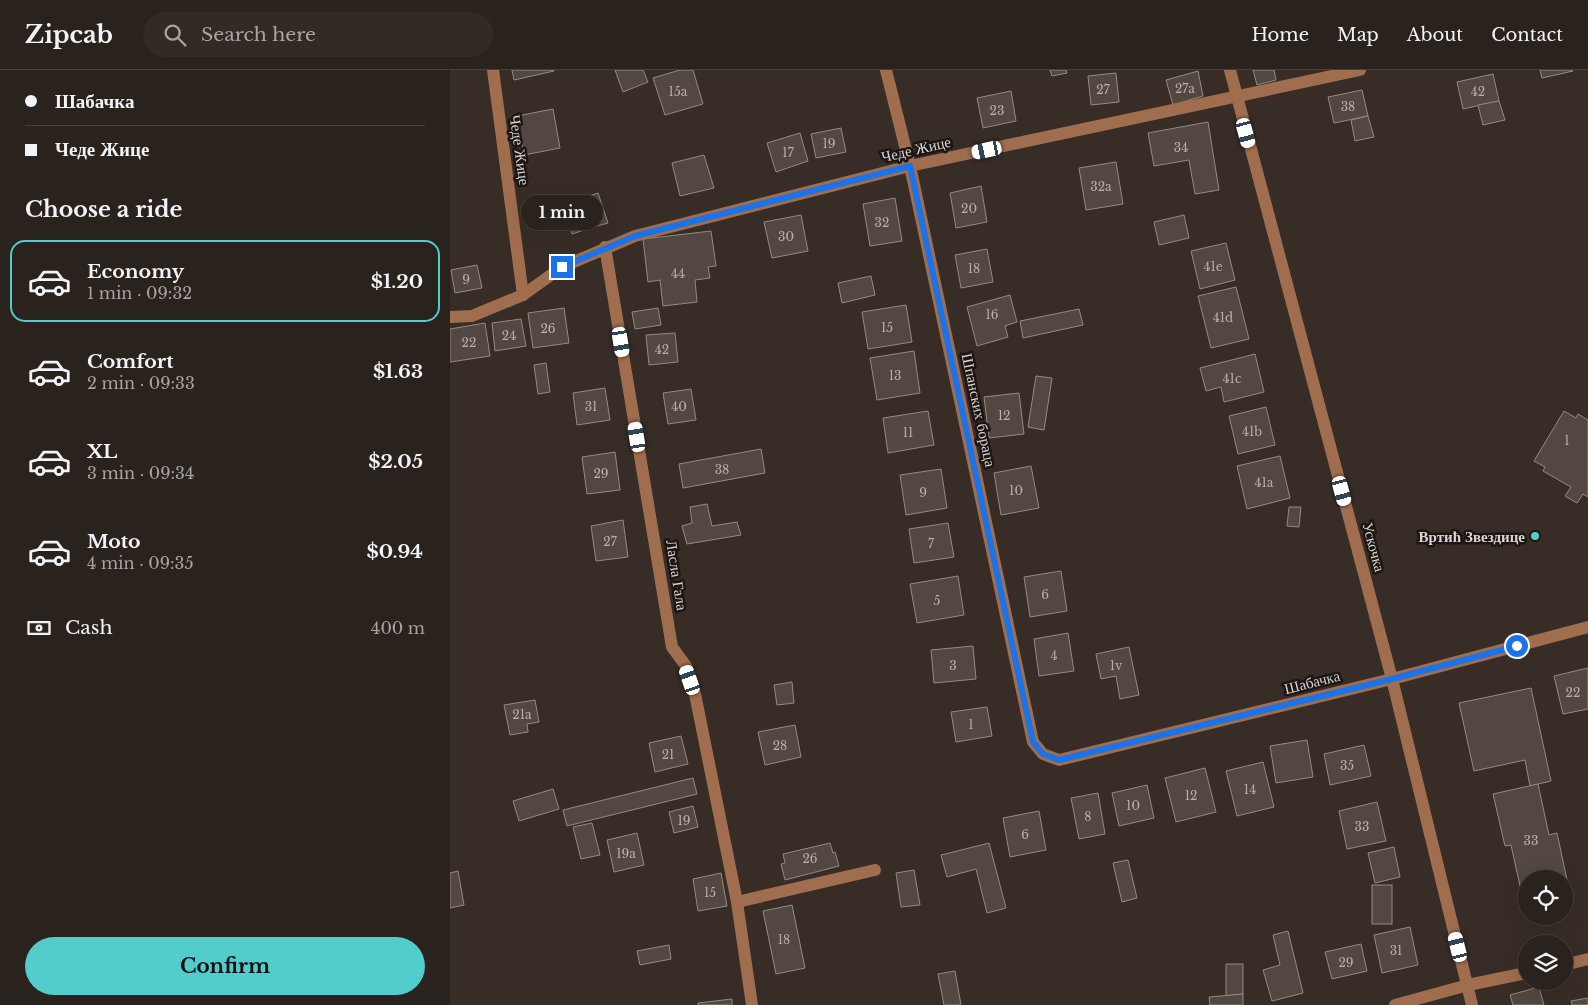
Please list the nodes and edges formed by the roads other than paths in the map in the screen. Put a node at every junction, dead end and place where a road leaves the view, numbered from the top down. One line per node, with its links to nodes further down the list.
1 (493, 70): 8 (street, Чеде Жице)
2 (886, 70): 6 (street, Шпанских бораца)
3 (1230, 70): 5 (street, Ускочка)
4 (1360, 70): 5 (street, Чеде Жице)
5 (1236, 96): 6 (street, Чеде Жице); 11 (street, Ускочка)
6 (910, 166): 7 (street, Чеде Жице); 12 (street, Шпанских бораца)
7 (605, 247): 8 (street, Чеде Жице); 14 (street, Ласла Гала)
8 (523, 295): 9 (street, Чеде Жице)
9 (450, 317)
10 (1588, 626): 11 (street, Шабачка)
11 (1392, 679): 12 (street, Шабачка); 18 (street, Ускочка)
12 (1043, 754)
13 (875, 870): 14 (street)
14 (737, 902): 19 (street, Ласла Гала)
15 (1588, 959): 16 (street)
16 (1573, 962)
17 (1518, 974): 18 (street)
18 (1468, 985): 20 (street); 21 (street, Ускочка)
19 (752, 1005)
20 (1395, 1005)
21 (1472, 1005)

